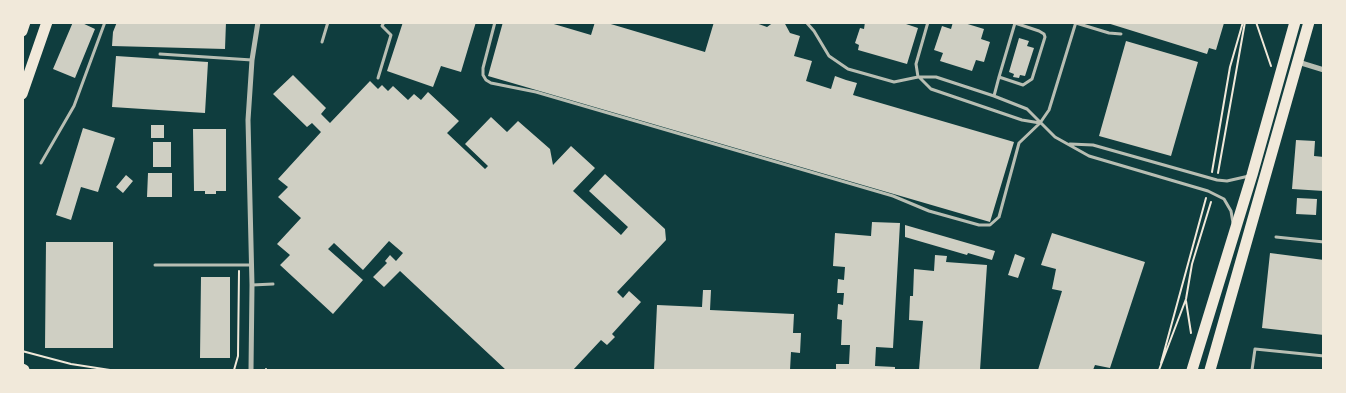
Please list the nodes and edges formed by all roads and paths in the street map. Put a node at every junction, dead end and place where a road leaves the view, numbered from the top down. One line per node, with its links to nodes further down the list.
1 (25, 22): 14 (main road)
2 (47, 22): 25 (main road)
3 (105, 22): 29 (lane)
4 (258, 22): 18 (street)
5 (328, 22): 16 (lane)
6 (384, 22): 23 (lane)
7 (495, 22): 27 (lane)
8 (806, 22): 21 (lane)
9 (928, 22): 21 (lane)
10 (1256, 22): 24 (path)
11 (1295, 22): 24 (main road)
12 (1309, 22): 19 (main road)
13 (1076, 23): 15 (lane); 27 (lane)
14 (22, 31)
15 (1121, 34)
16 (322, 42)
17 (160, 54): 18 (lane)
18 (252, 60): 36 (street)
19 (1298, 62): 20 (street); 47 (main road)
20 (1324, 70)
21 (918, 77): 26 (lane); 27 (lane)
22 (999, 77): 22 (lane); 26 (lane)
23 (378, 78)
24 (1279, 79): 30 (main road)
25 (22, 94)
26 (994, 96): 27 (lane)
27 (1040, 123): 28 (lane)
28 (1070, 144): 30 (lane); 31 (lane)
29 (41, 162)
30 (1252, 175): 31 (main road)
31 (1235, 232): 46 (main road)
32 (1276, 237): 33 (lane)
33 (1324, 242)
34 (155, 265): 35 (lane)
35 (239, 265): 36 (lane); 44 (path)
36 (251, 265): 38 (street)
37 (273, 284): 38 (lane)
38 (252, 285): 45 (street)
39 (1186, 299): 40 (path)
40 (1191, 334)
41 (22, 351): 43 (path)
42 (1324, 356): 48 (lane)
43 (110, 370)
44 (234, 370)
45 (251, 370)
46 (1192, 370)
47 (1210, 370)
48 (1252, 370)

